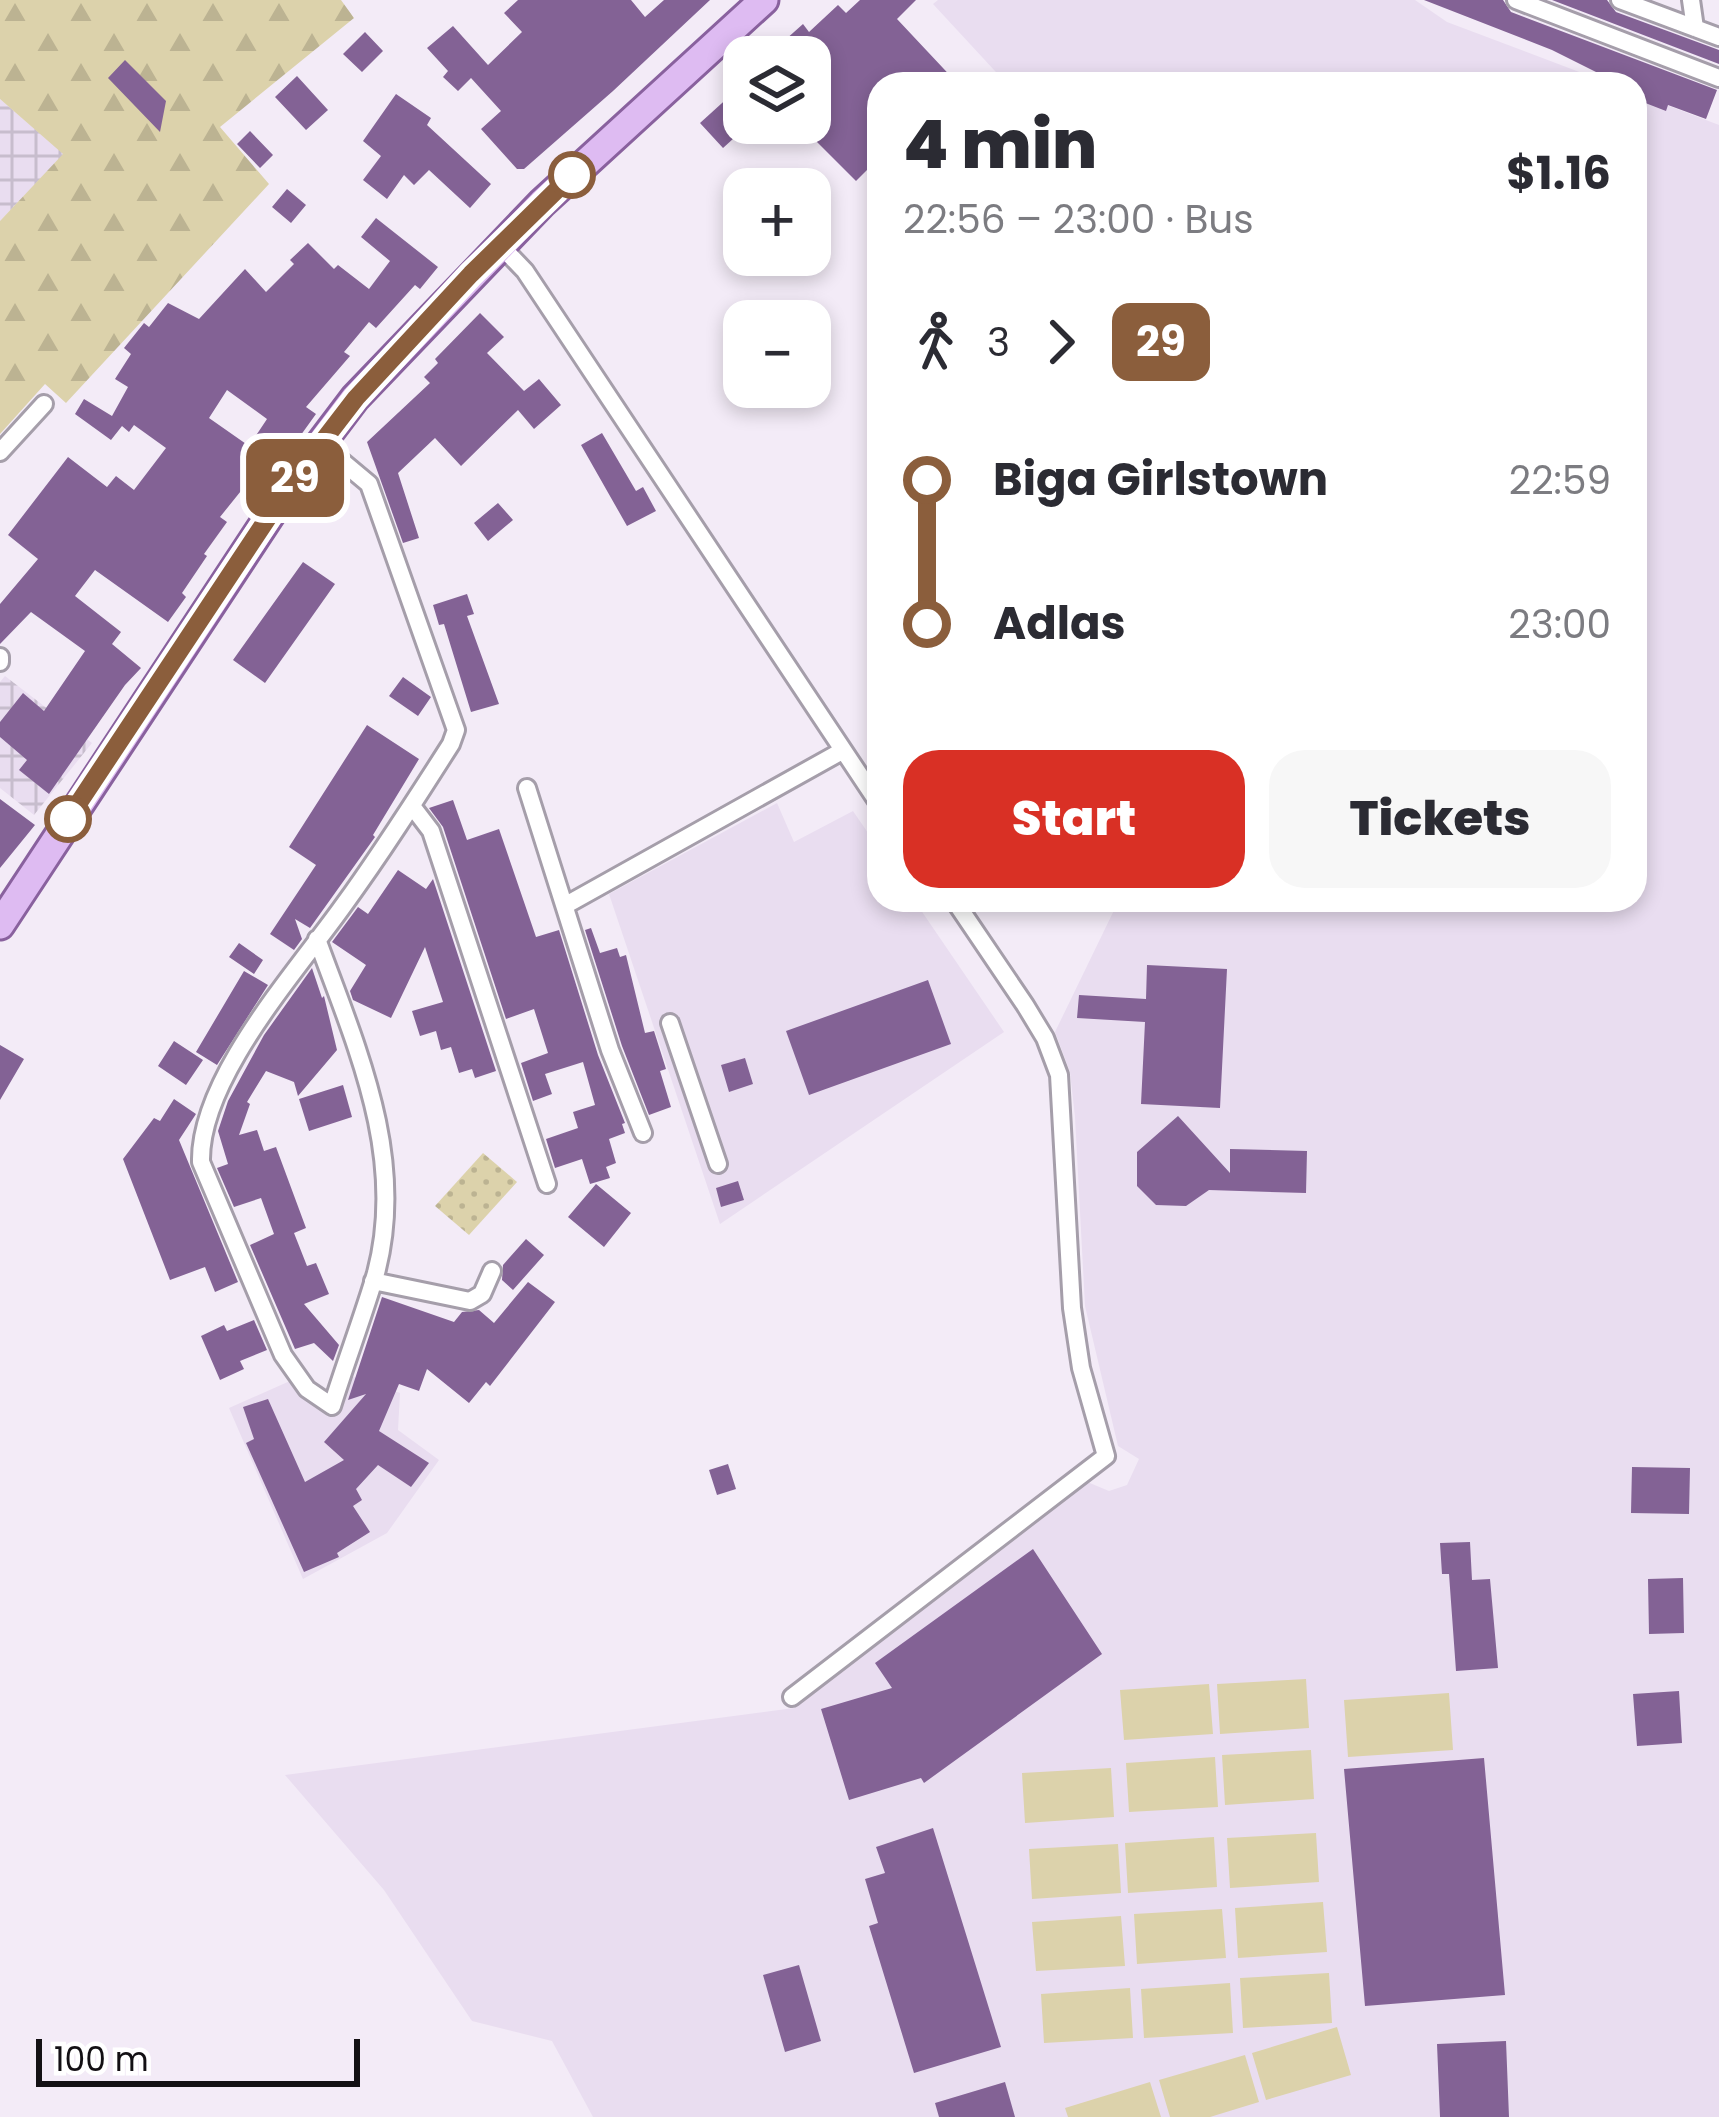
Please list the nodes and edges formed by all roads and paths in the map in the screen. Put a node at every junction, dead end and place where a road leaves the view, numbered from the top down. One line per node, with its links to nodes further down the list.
1 (764, 0): 8 (main road)
2 (1516, 0): 7 (street)
3 (1691, 0): 5 (street)
4 (1625, 1): 5 (street)
5 (1695, 28): 6 (street)
6 (1719, 37)
7 (1719, 78)
8 (500, 245): 10 (main road); 12 (street)
9 (44, 404): 11 (street)
10 (320, 443): 15 (street); 18 (main road)
11 (0, 452)
12 (842, 752): 13 (street); 16 (street)
13 (867, 786)
14 (526, 788): 16 (street)
15 (412, 806): 19 (street); 23 (street)
16 (566, 905): 21 (street)
17 (962, 912): 26 (street)
18 (0, 925)
19 (317, 938): 25 (street); 25 (street)
20 (670, 1023): 22 (street)
21 (643, 1132)
22 (718, 1164)
23 (547, 1184)
24 (493, 1271): 25 (street)
25 (373, 1281)
26 (792, 1697)

